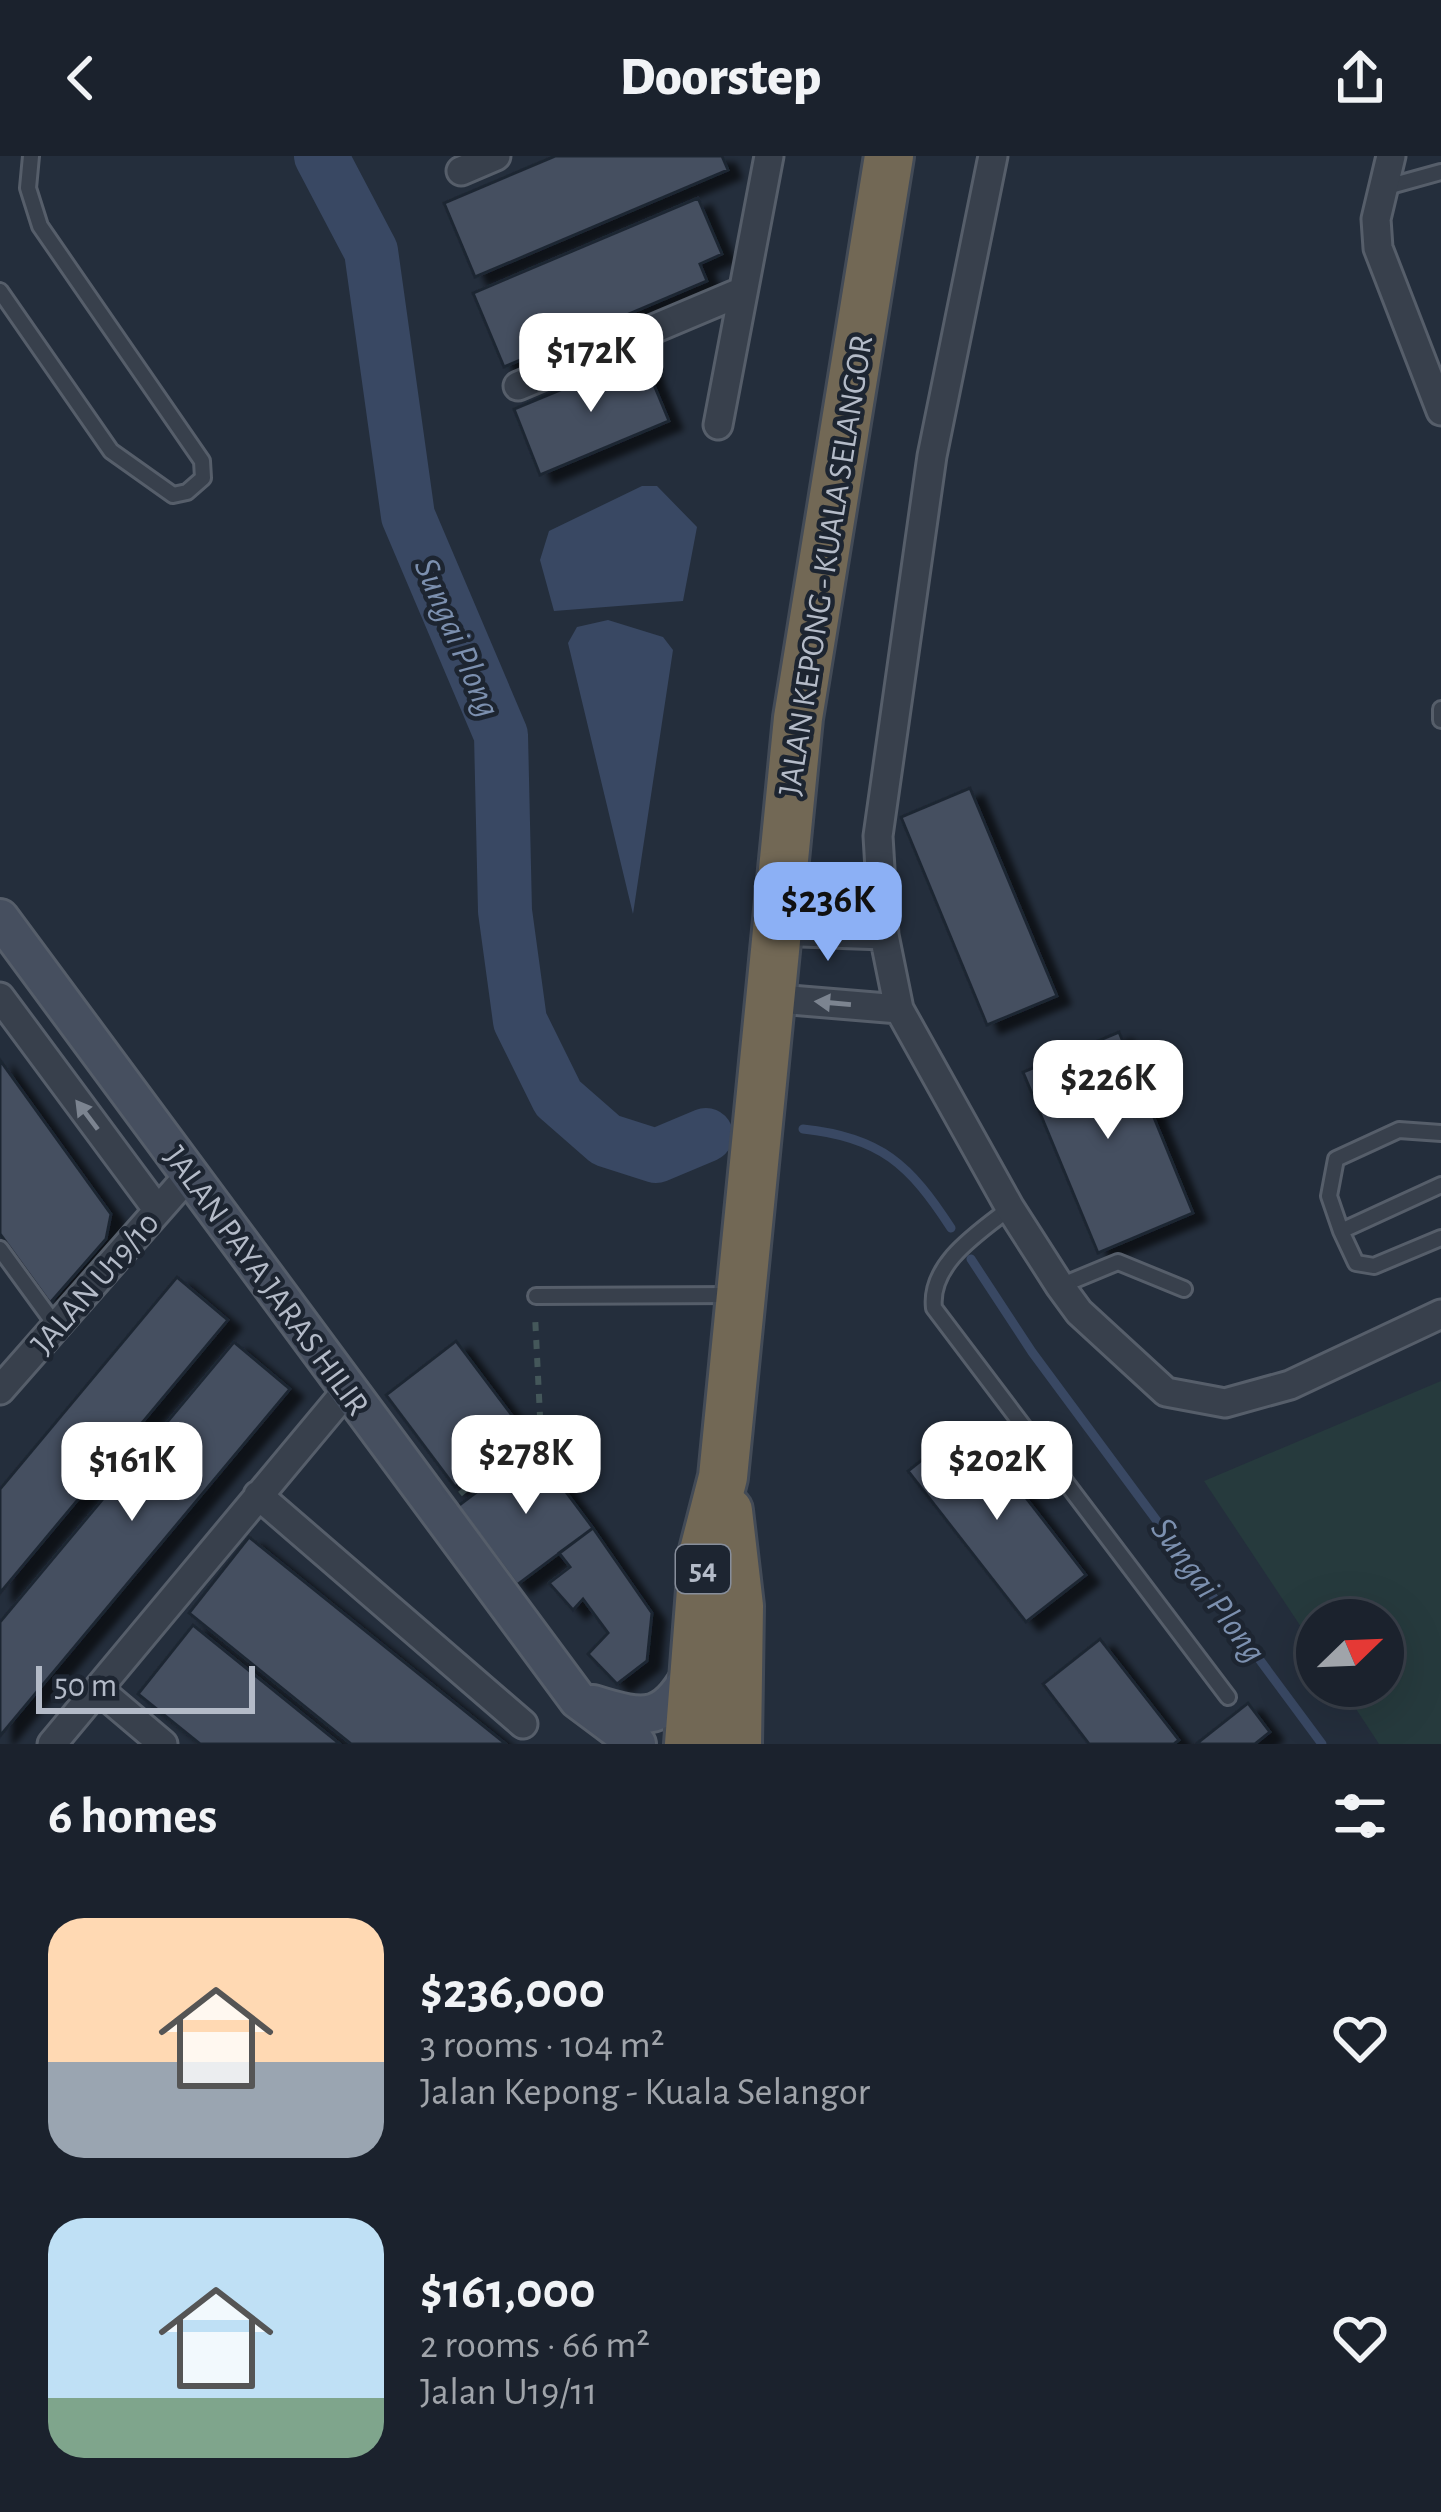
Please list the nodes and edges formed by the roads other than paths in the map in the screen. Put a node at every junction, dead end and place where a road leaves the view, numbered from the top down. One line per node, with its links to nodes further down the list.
1 (31, 156): 10 (lane)
2 (496, 156): 7 (street)
3 (769, 156): 11 (street)
4 (889, 156): 18 (highway, JALAN KEPONG - KUALA SELANGOR / 54)
5 (993, 156): 19 (street)
6 (1391, 156): 9 (street)
7 (460, 171)
8 (1441, 172): 9 (lane)
9 (1383, 188): 13 (street)
10 (0, 291)
11 (741, 292): 12 (street); 14 (street)
12 (518, 386)
13 (1441, 411)
14 (718, 425)
15 (1441, 709): 16 (lane)
16 (1441, 720)
17 (0, 918): 24 (street, JALAN PAYA JARAS HILIR)
18 (774, 931): 19 (street); 21 (highway, JALAN KEPONG - KUALA SELANGOR / 54)
19 (884, 935): 22 (street)
20 (0, 997): 27 (street, one-way to 20)
21 (766, 998): 22 (street, one-way to 21); 33 (highway, JALAN KEPONG - KUALA SELANGOR / 54)
22 (899, 1009): 26 (street)
23 (1441, 1133): 28 (lane)
24 (190, 1174): 27 (street, JALAN U19/10); 37 (street, JALAN PAYA JARAS HILIR)
25 (1441, 1185): 28 (lane)
26 (1010, 1208): 31 (street); 44 (lane)
27 (157, 1209): 36 (street, JALAN U19/10)
28 (1341, 1231): 29 (lane)
29 (1441, 1238)
30 (0, 1249): 36 (lane)
31 (1060, 1286): 32 (lane); 35 (street)
32 (1184, 1289)
33 (740, 1295): 34 (lane); 39 (highway, JALAN KEPONG - KUALA SELANGOR / 54)
34 (536, 1297)
35 (1441, 1314)
36 (56, 1326): 38 (street, JALAN U19/10)
37 (348, 1389): 40 (street); 45 (street, JALAN PAYA JARAS HILIR)
38 (0, 1390)
39 (723, 1477): 41 (highway, JALAN KEPONG - KUALA SELANGOR / 54); 42 (highway, JALAN KEPONG - KUALA SELANGOR / 54)
40 (258, 1495): 43 (street); 46 (street)
41 (739, 1606): 51 (highway); 52 (highway, JALAN KEPONG - KUALA SELANGOR / 54)
42 (697, 1663): 45 (street); 50 (highway, JALAN KEPONG - KUALA SELANGOR / 54)
43 (98, 1689): 47 (street); 48 (street)
44 (1228, 1697)
45 (578, 1700): 49 (street, JALAN PAYA JARAS HILIR)
46 (523, 1724)
47 (52, 1744)
48 (163, 1744)
49 (637, 1744)
50 (689, 1744)
51 (718, 1744)
52 (737, 1744)

